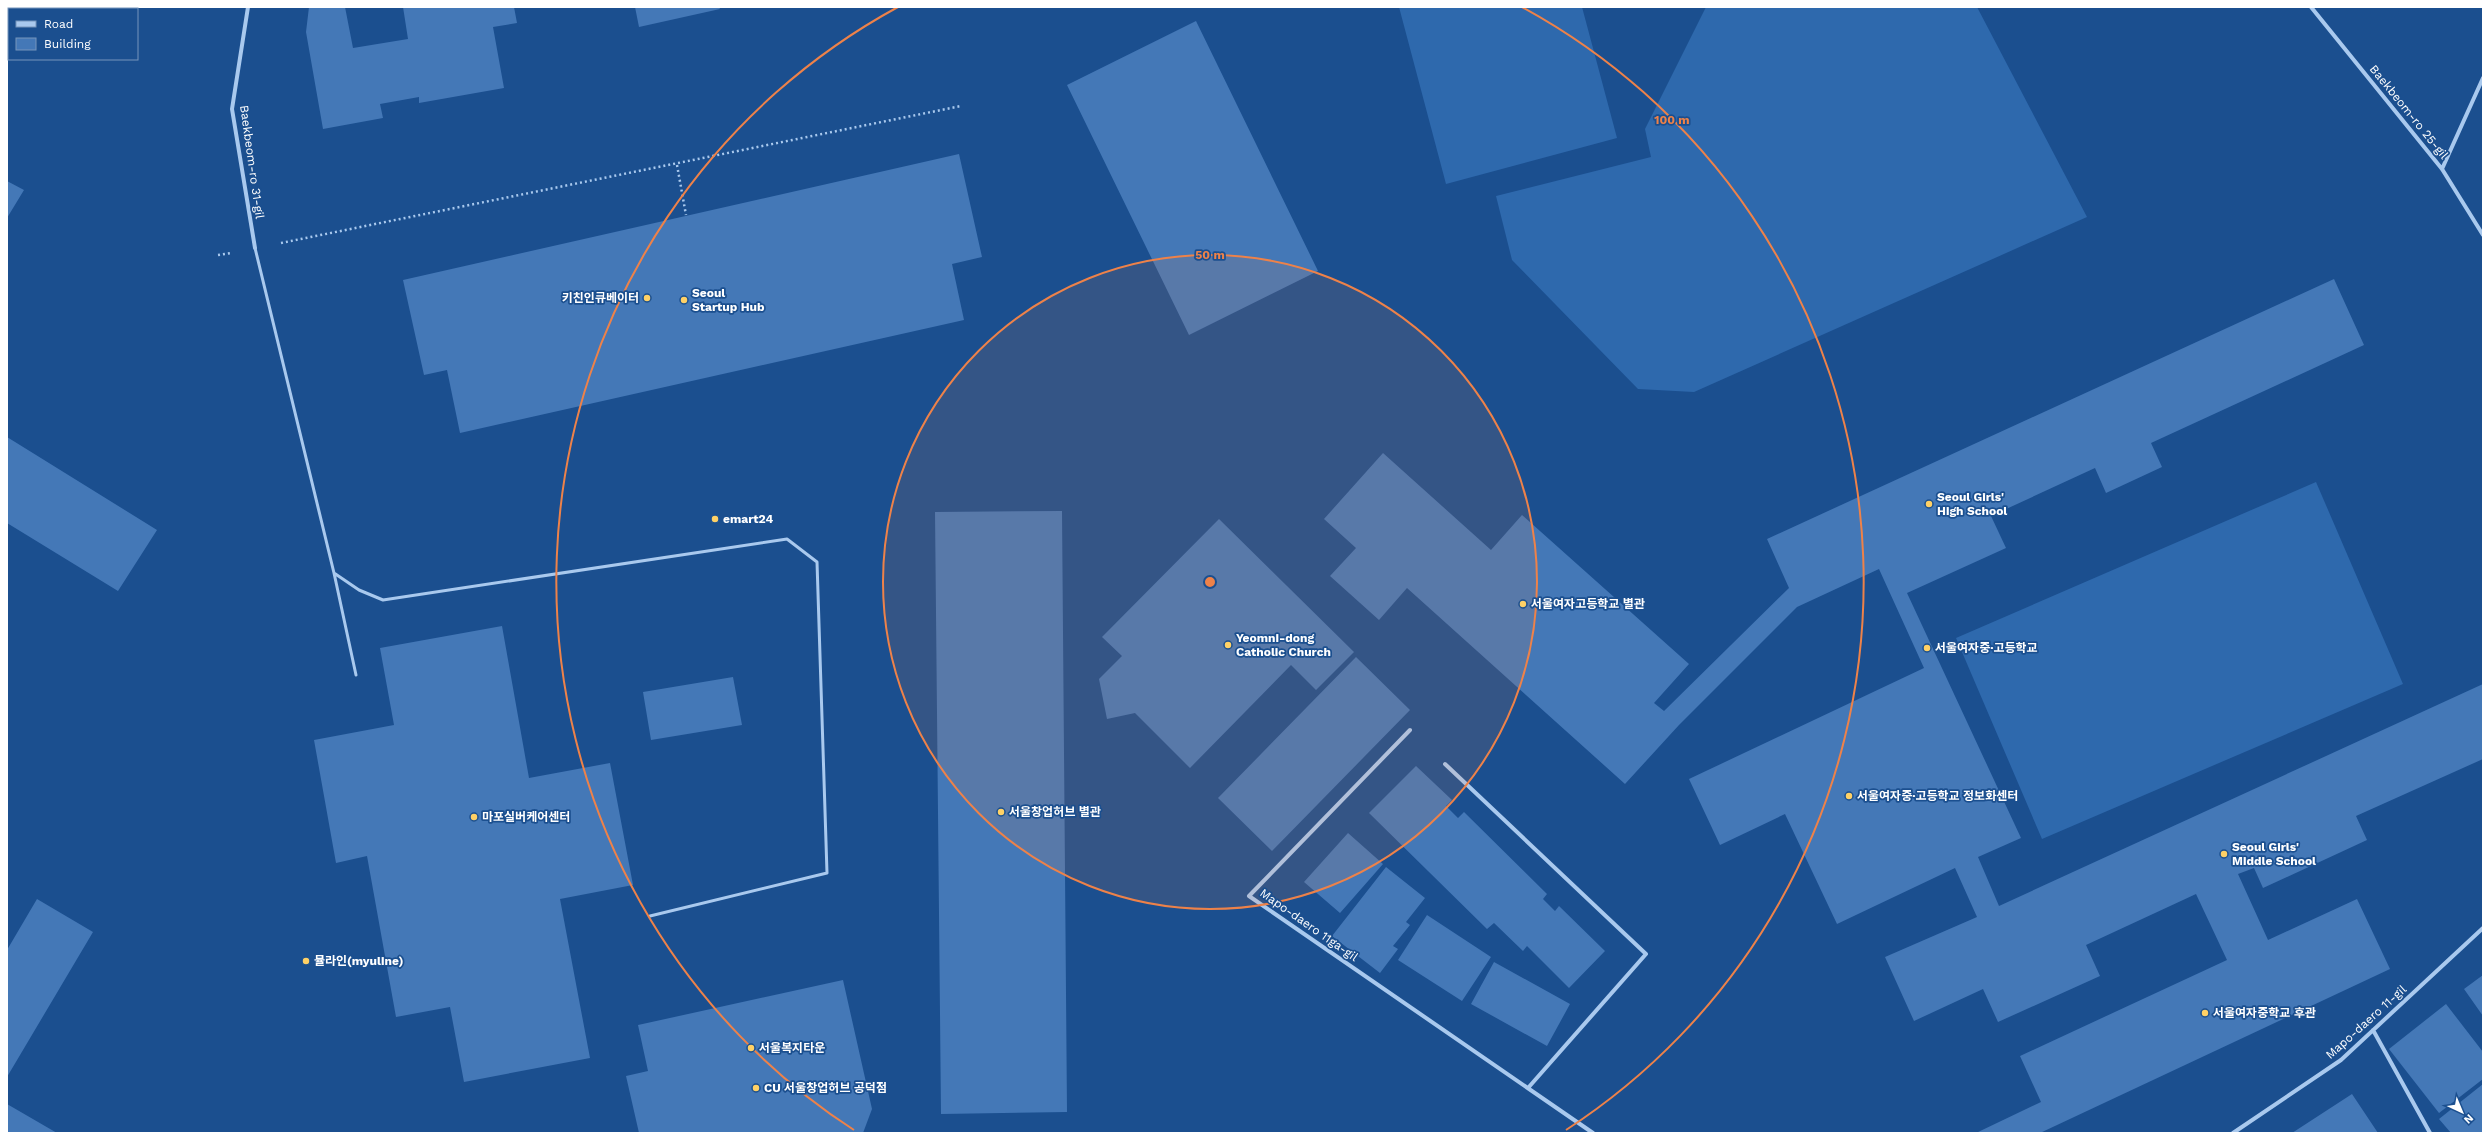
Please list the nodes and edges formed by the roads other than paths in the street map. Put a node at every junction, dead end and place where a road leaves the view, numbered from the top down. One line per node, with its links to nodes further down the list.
1 (248, 7): 6 (street, Baekbeom-ro 31-gil)
2 (2311, 7): 4 (street, Baekbeom-ro 25-gil)
3 (2483, 78): 4 (street)
4 (2442, 169): 5 (street, Baekbeom-ro 25-gil)
5 (2483, 235)
6 (255, 248): 7 (lane)
7 (334, 573): 8 (lane); 11 (lane)
8 (356, 675)
9 (1410, 730): 14 (street, Mapo-daero 11ga-gil)
10 (1445, 764): 14 (street)
11 (650, 916)
12 (2483, 928): 13 (street, Mapo-daero 11-gil)
13 (2373, 1030): 16 (street, Mapo-daero 11-gil); 17 (street)
14 (1528, 1088): 15 (street, Mapo-daero 11ga-gil)
15 (1593, 1133)
16 (2233, 1133)
17 (2430, 1133)

